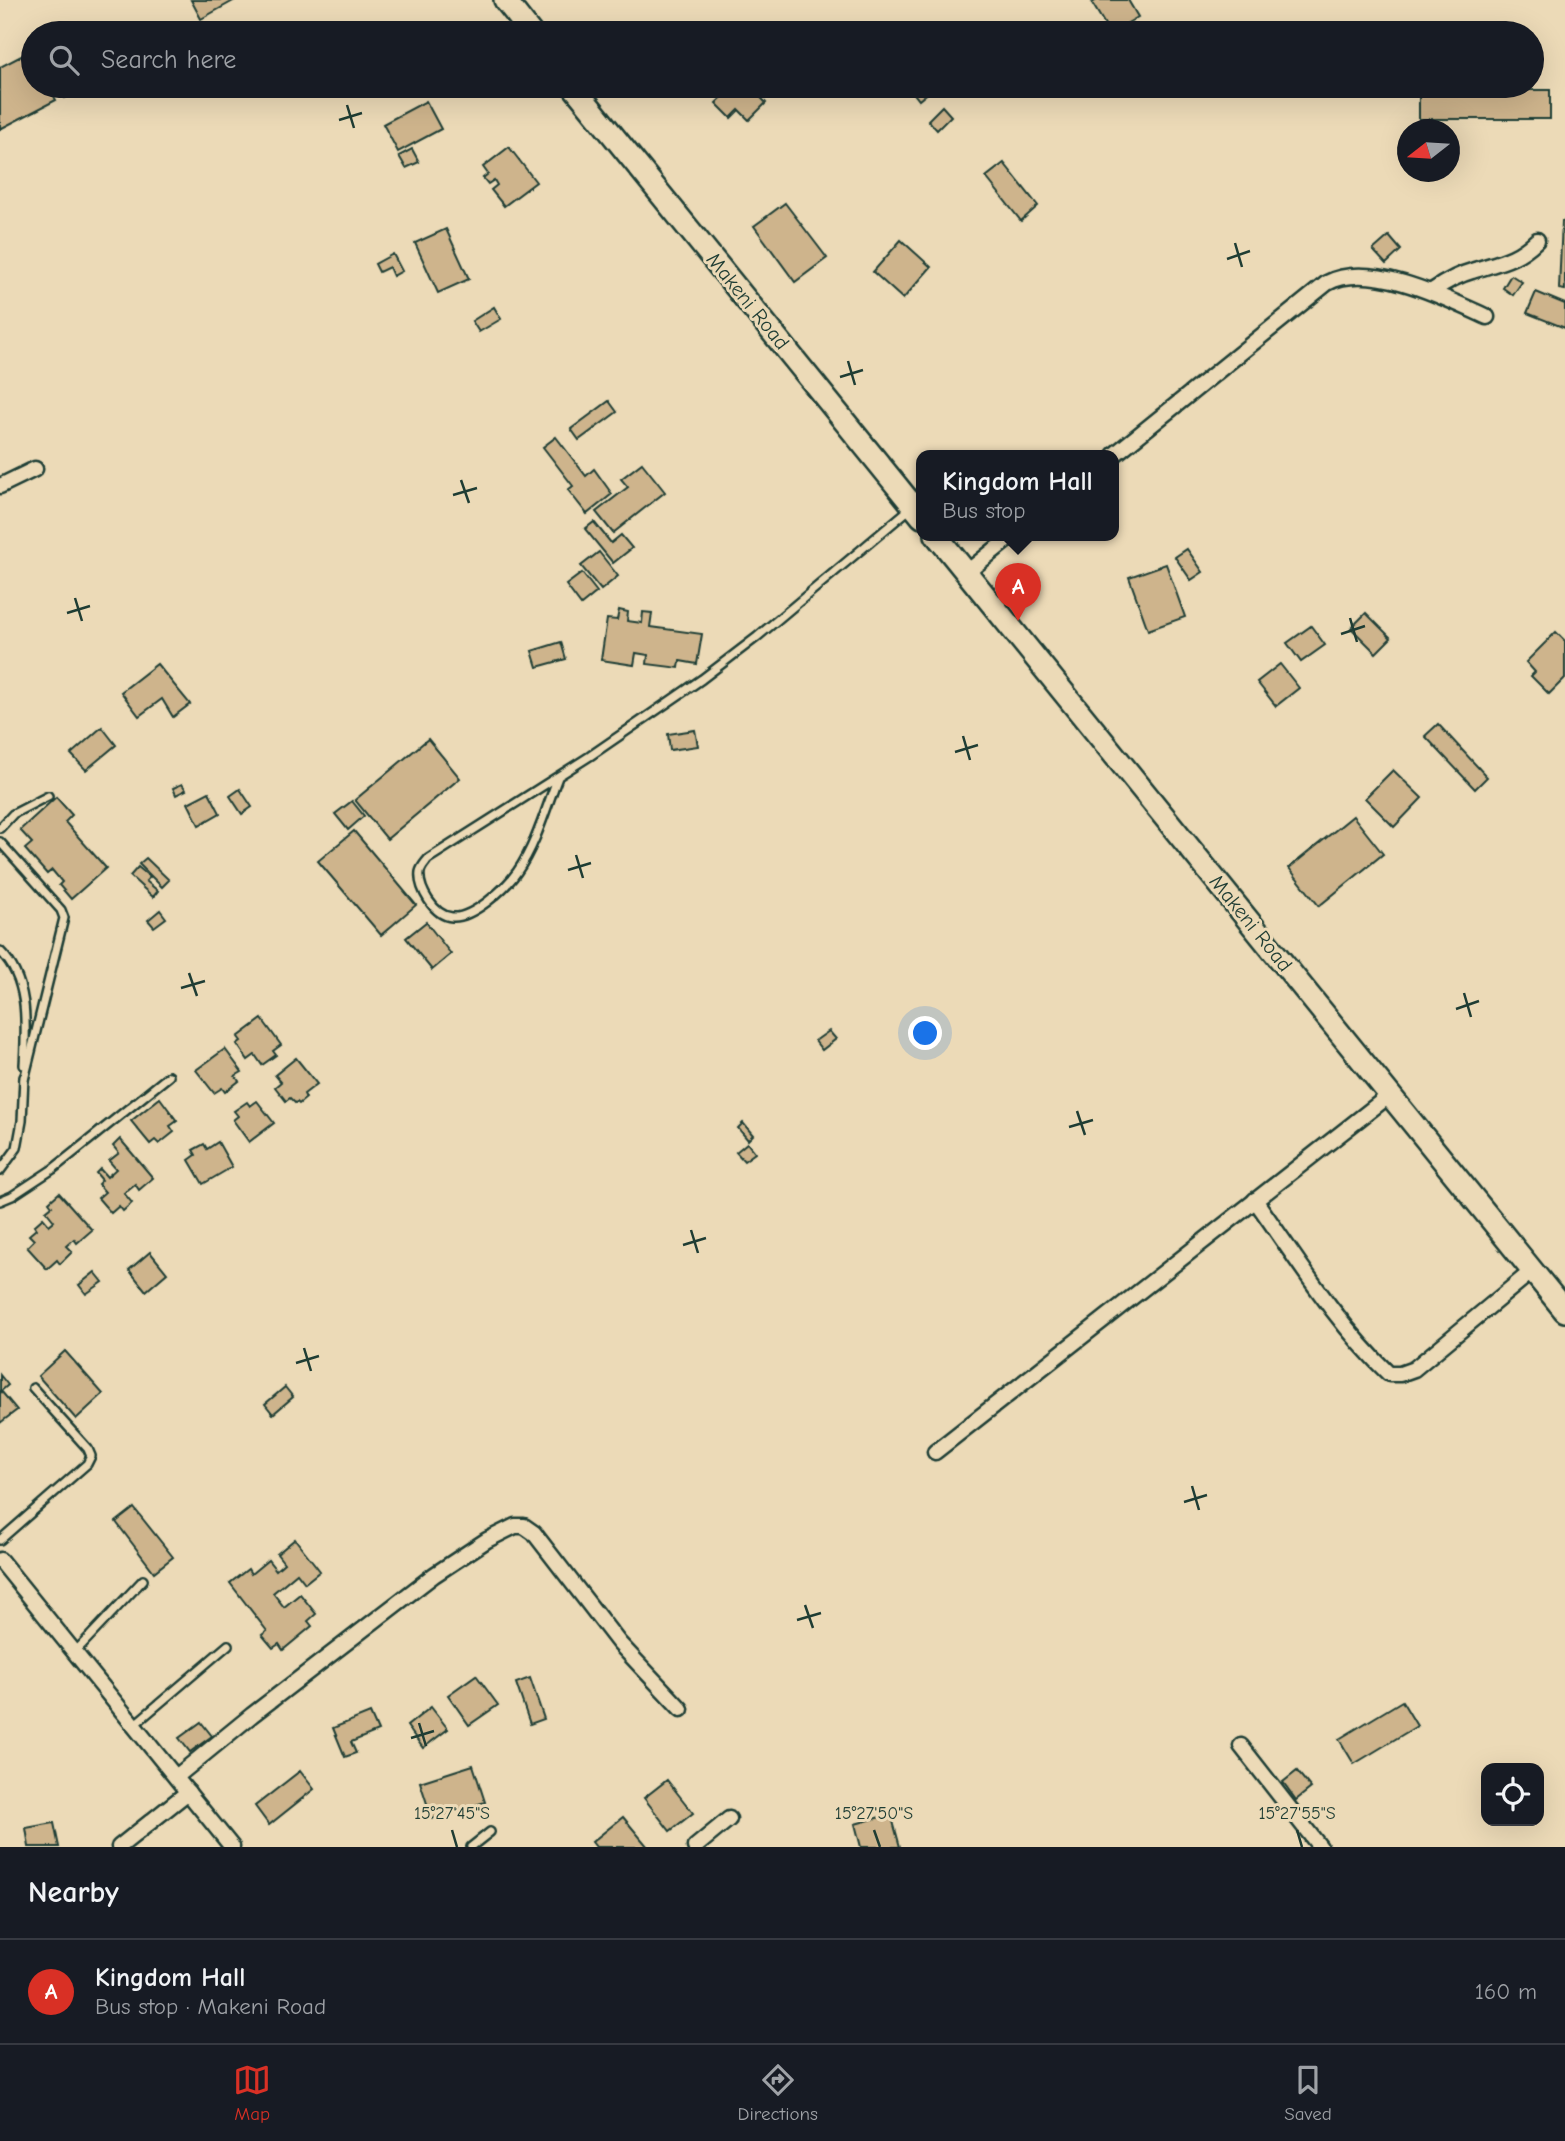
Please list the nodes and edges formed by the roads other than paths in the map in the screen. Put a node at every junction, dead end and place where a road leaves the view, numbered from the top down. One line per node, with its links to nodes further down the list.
1 (505, 0): 2 (main road)
2 (522, 21)
3 (583, 98): 10 (main road, Makeni Road)
4 (1537, 240): 5 (street)
5 (1432, 291): 6 (street); 7 (street)
6 (1487, 317)
7 (1119, 451)
8 (35, 469): 9 (street)
9 (0, 486)
10 (916, 511)
11 (916, 513): 15 (lane)
12 (941, 541): 14 (main road, Makeni Road)
13 (1006, 541): 14 (street)
14 (966, 573): 22 (main road, Makeni Road)
15 (558, 777): 15 (lane)
16 (48, 796): 17 (lane)
17 (0, 828)
18 (0, 842): 21 (lane)
19 (0, 951): 21 (lane)
20 (169, 1076): 25 (lane)
21 (24, 1080): 23 (lane)
22 (1391, 1094): 24 (street); 26 (main road, Makeni Road)
23 (0, 1171)
24 (1255, 1200): 26 (street); 29 (street)
25 (0, 1201)
26 (1532, 1271): 27 (main road, Makeni Road)
27 (1565, 1311)
28 (33, 1388): 30 (lane)
29 (935, 1452)
30 (0, 1540)
31 (0, 1560): 34 (street)
32 (143, 1580): 34 (lane)
33 (228, 1645): 36 (lane)
34 (75, 1652): 36 (street)
35 (681, 1709): 38 (street)
36 (134, 1725): 38 (street)
37 (1241, 1745): 46 (street)
38 (176, 1777): 39 (street)
39 (188, 1792): 42 (street); 43 (street)
40 (729, 1819): 45 (street)
41 (490, 1832): 44 (lane)
42 (119, 1847)
43 (232, 1847)
44 (471, 1847)
45 (695, 1847)
46 (1320, 1847)

